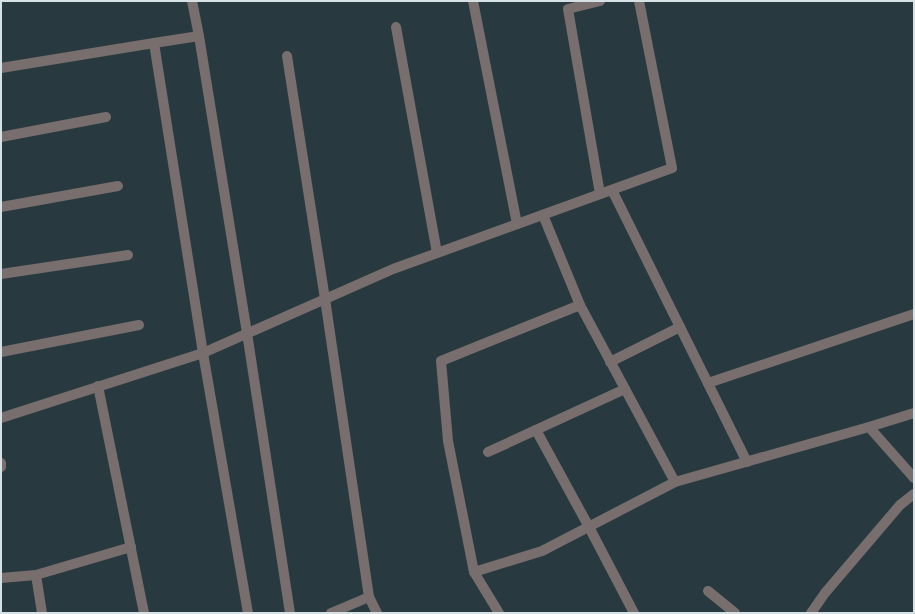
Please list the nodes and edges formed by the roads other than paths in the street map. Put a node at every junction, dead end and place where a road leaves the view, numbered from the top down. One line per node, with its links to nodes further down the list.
1 (192, 1): 6 (street)
2 (473, 1): 17 (street)
3 (600, 1): 14 (street)
4 (639, 1): 13 (street)
5 (396, 27): 18 (street)
6 (199, 36): 7 (street); 26 (street)
7 (154, 44): 9 (street); 28 (street)
8 (287, 56): 21 (street)
9 (1, 68)
10 (106, 118): 11 (street)
11 (1, 137)
12 (118, 186): 15 (street)
13 (612, 190): 14 (street); 25 (street)
14 (600, 194): 16 (street)
15 (1, 207)
16 (543, 215): 17 (street); 22 (street)
17 (517, 224): 18 (street)
18 (437, 253): 21 (street)
19 (128, 255): 20 (street)
20 (1, 274)
21 (325, 299): 26 (street); 50 (street)
22 (580, 305): 29 (street); 46 (street)
23 (914, 314): 30 (street)
24 (139, 325): 27 (street)
25 (680, 326): 29 (street); 30 (street)
26 (247, 333): 28 (street); 54 (street)
27 (1, 352)
28 (203, 353): 31 (street); 53 (street)
29 (610, 362): 32 (street)
30 (708, 383): 38 (street)
31 (98, 386): 34 (street); 45 (street)
32 (625, 389): 36 (street); 42 (street)
33 (914, 413): 35 (street)
34 (1, 418)
35 (869, 427): 38 (street); 41 (street)
36 (536, 430): 37 (street); 44 (street)
37 (488, 452)
38 (747, 462): 42 (street)
39 (1, 463): 40 (street)
40 (1, 467)
41 (914, 478)
42 (675, 482): 44 (street)
43 (914, 494): 60 (street)
44 (589, 527): 46 (street); 58 (street)
45 (131, 546): 47 (street); 52 (street)
46 (474, 572): 57 (street)
47 (36, 575): 48 (street); 51 (street)
48 (1, 578)
49 (708, 591): 59 (street)
50 (369, 597): 55 (street); 56 (street)
51 (42, 613)
52 (144, 613)
53 (248, 613)
54 (290, 613)
55 (331, 613)
56 (377, 613)
57 (499, 613)
58 (634, 613)
59 (735, 613)
60 (811, 613)

